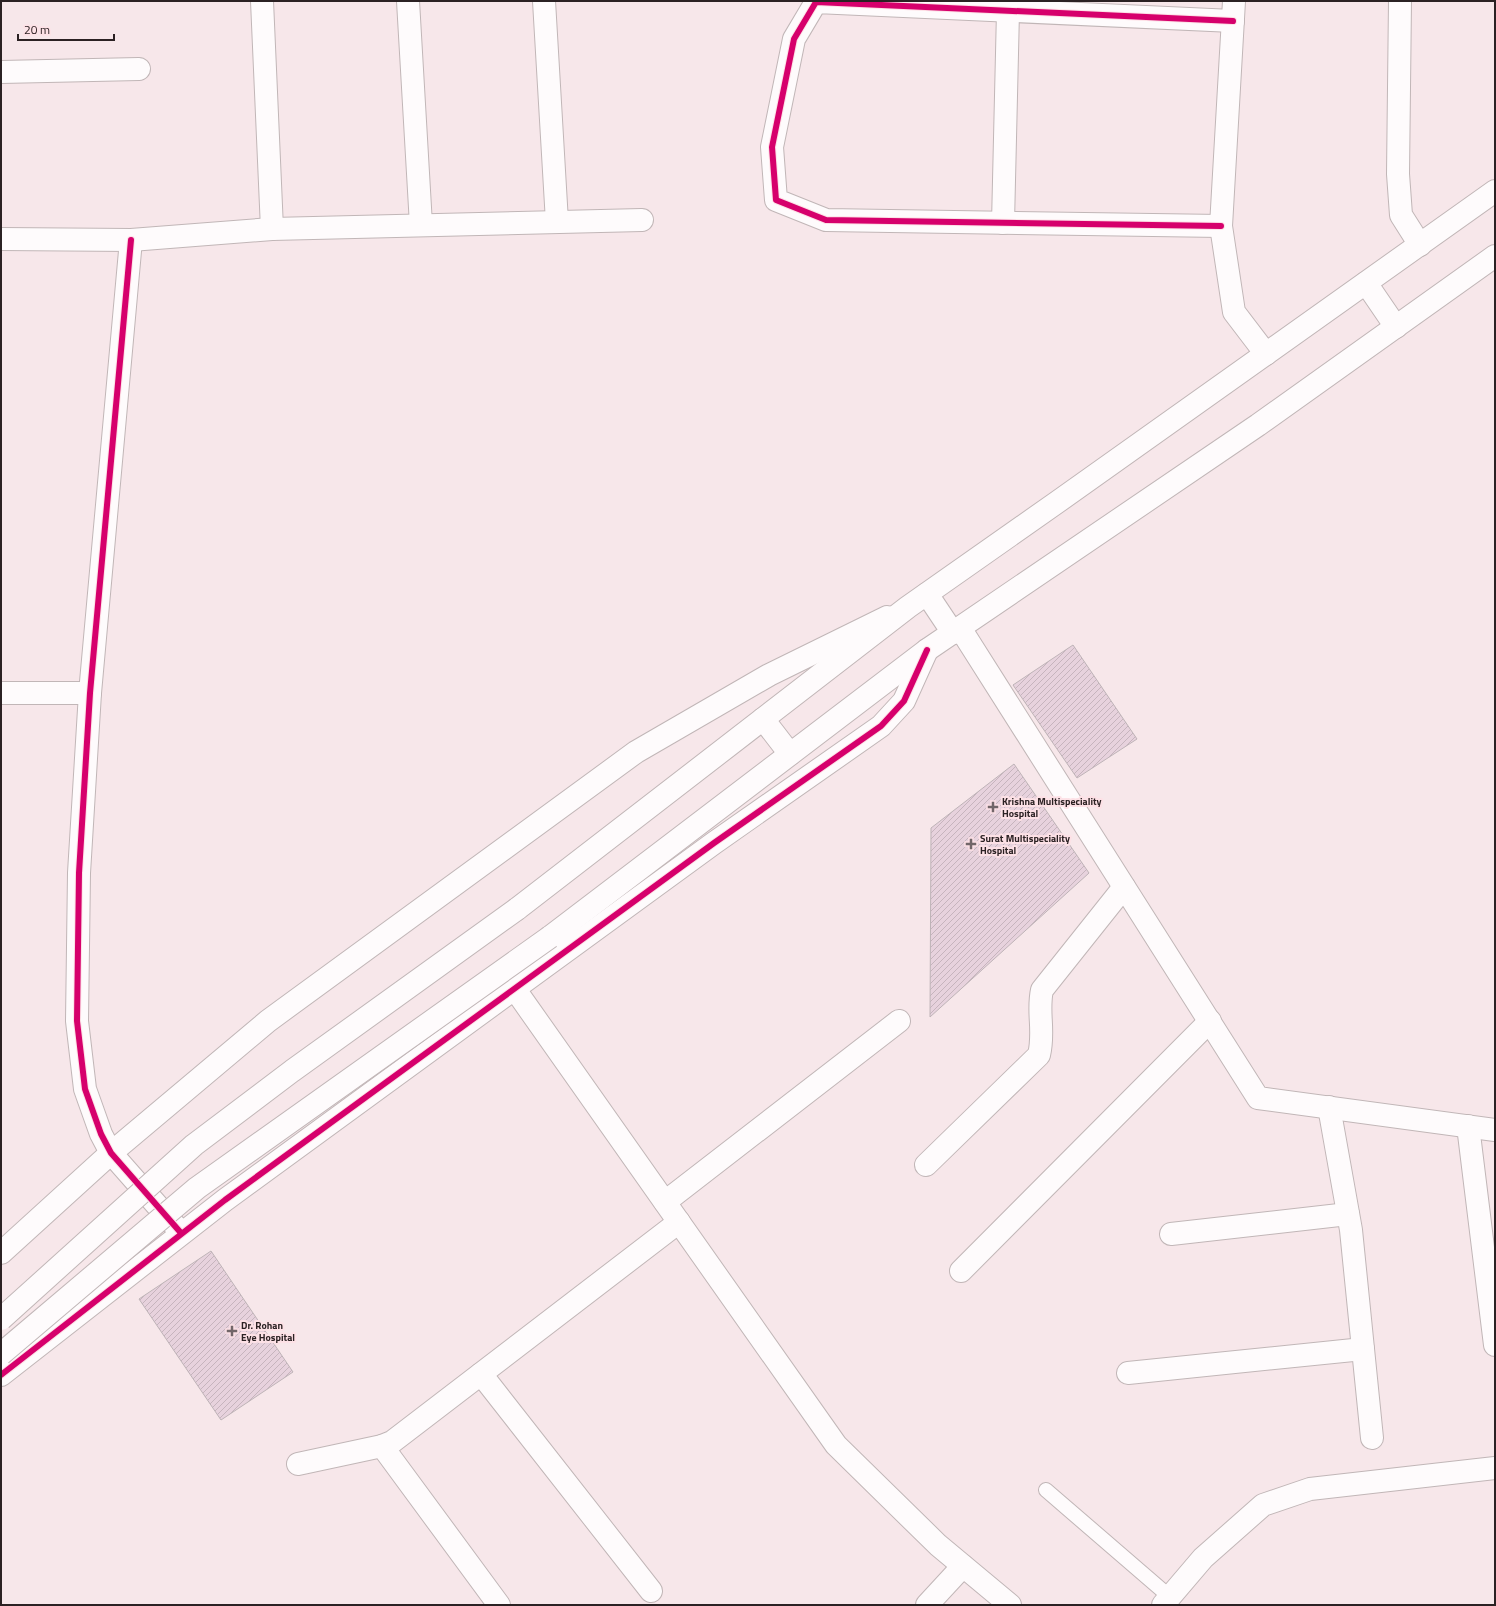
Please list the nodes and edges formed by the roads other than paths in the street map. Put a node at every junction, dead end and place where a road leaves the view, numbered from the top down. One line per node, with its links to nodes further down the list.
1 (262, 1): 15 (street)
2 (408, 1): 13 (street)
3 (544, 1): 11 (street)
4 (1400, 1): 18 (street)
5 (1008, 11): 6 (street); 12 (street); 12 (street)
6 (1234, 11): 14 (street)
7 (139, 69): 8 (street)
8 (1, 72)
9 (1495, 191): 18 (street)
10 (642, 220): 11 (street)
11 (557, 222): 13 (street)
12 (1003, 223): 14 (street)
13 (421, 225): 15 (street)
14 (1221, 226): 22 (street)
15 (272, 229): 17 (street)
16 (1, 239): 17 (street)
17 (130, 240): 28 (street)
18 (1420, 245): 20 (street)
19 (1495, 256): 21 (street)
20 (1366, 283): 21 (street); 22 (street)
21 (1396, 327): 25 (street)
22 (1266, 354): 23 (street)
23 (927, 594): 24 (street); 25 (street)
24 (908, 607): 29 (street); 38 (street)
25 (956, 631): 26 (street); 31 (street)
26 (927, 650): 30 (street); 32 (street)
27 (1, 693): 28 (street)
28 (90, 694): 38 (street)
29 (763, 720): 30 (street); 47 (street, bridge)
30 (790, 754): 50 (street, bridge)
31 (1124, 887): 34 (street); 39 (street)
32 (514, 988): 40 (street); 43 (street)
33 (899, 1021): 40 (street)
34 (1210, 1021): 35 (street); 46 (street)
35 (1328, 1107): 36 (street); 41 (street)
36 (1468, 1126): 37 (street); 48 (street)
37 (1495, 1130)
38 (112, 1153): 43 (street); 45 (street)
39 (926, 1165)
40 (665, 1202): 42 (street)
41 (1348, 1214): 44 (street); 49 (street)
42 (679, 1222): 52 (street); 59 (street)
43 (181, 1233): 53 (street)
44 (1171, 1234)
45 (1, 1253)
46 (961, 1271)
47 (1, 1318)
48 (1495, 1345)
49 (1363, 1349): 51 (street); 54 (street)
50 (1, 1354)
51 (1128, 1373)
52 (481, 1374): 55 (street); 60 (street)
53 (1, 1375)
54 (1372, 1438)
55 (382, 1446): 56 (street); 62 (street)
56 (298, 1464)
57 (1495, 1468): 61 (street)
58 (1046, 1490): 61 (lane)
59 (963, 1566): 63 (street); 64 (street)
60 (651, 1591)
61 (1167, 1601)
62 (499, 1605)
63 (927, 1605)
64 (1010, 1605)

